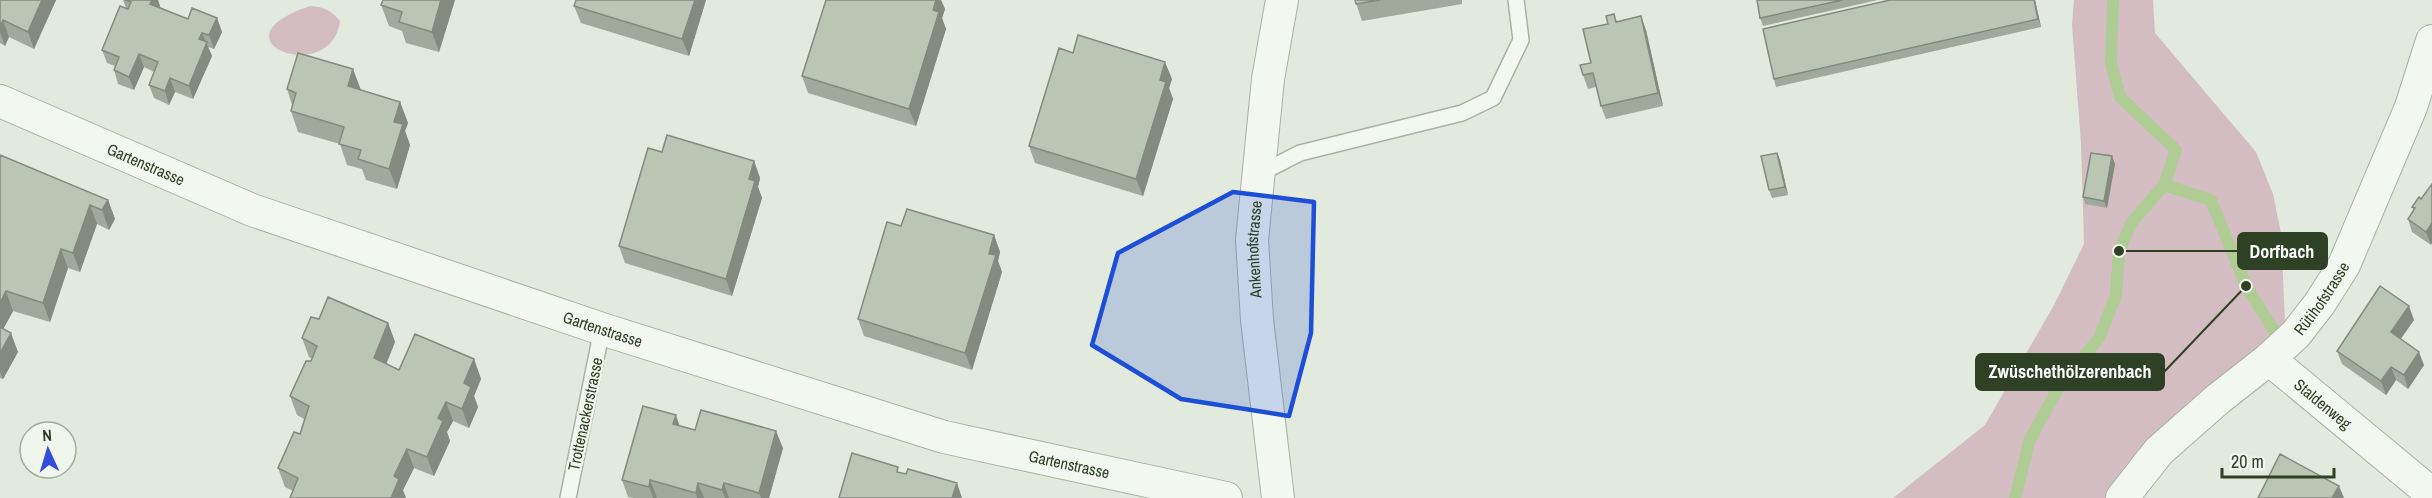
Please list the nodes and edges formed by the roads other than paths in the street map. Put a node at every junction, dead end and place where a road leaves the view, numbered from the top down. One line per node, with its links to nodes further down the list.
1 (1282, 0): 6 (street, Ankenhofstrasse)
2 (1516, 0): 6 (lane)
3 (2432, 41): 5 (street, Rütihofstrasse)
4 (0, 101): 7 (street, Gartenstrasse)
5 (2422, 114): 8 (street, Rütihofstrasse)
6 (1259, 174): 12 (street, Ankenhofstrasse)
7 (602, 329): 10 (lane, Trottenackerstrasse); 11 (street, Gartenstrasse)
8 (2269, 359): 9 (street, Staldenweg); 13 (street, Rütihofstrasse)
9 (2432, 494)
10 (568, 498)
11 (1226, 498)
12 (1278, 498)
13 (2122, 498)

